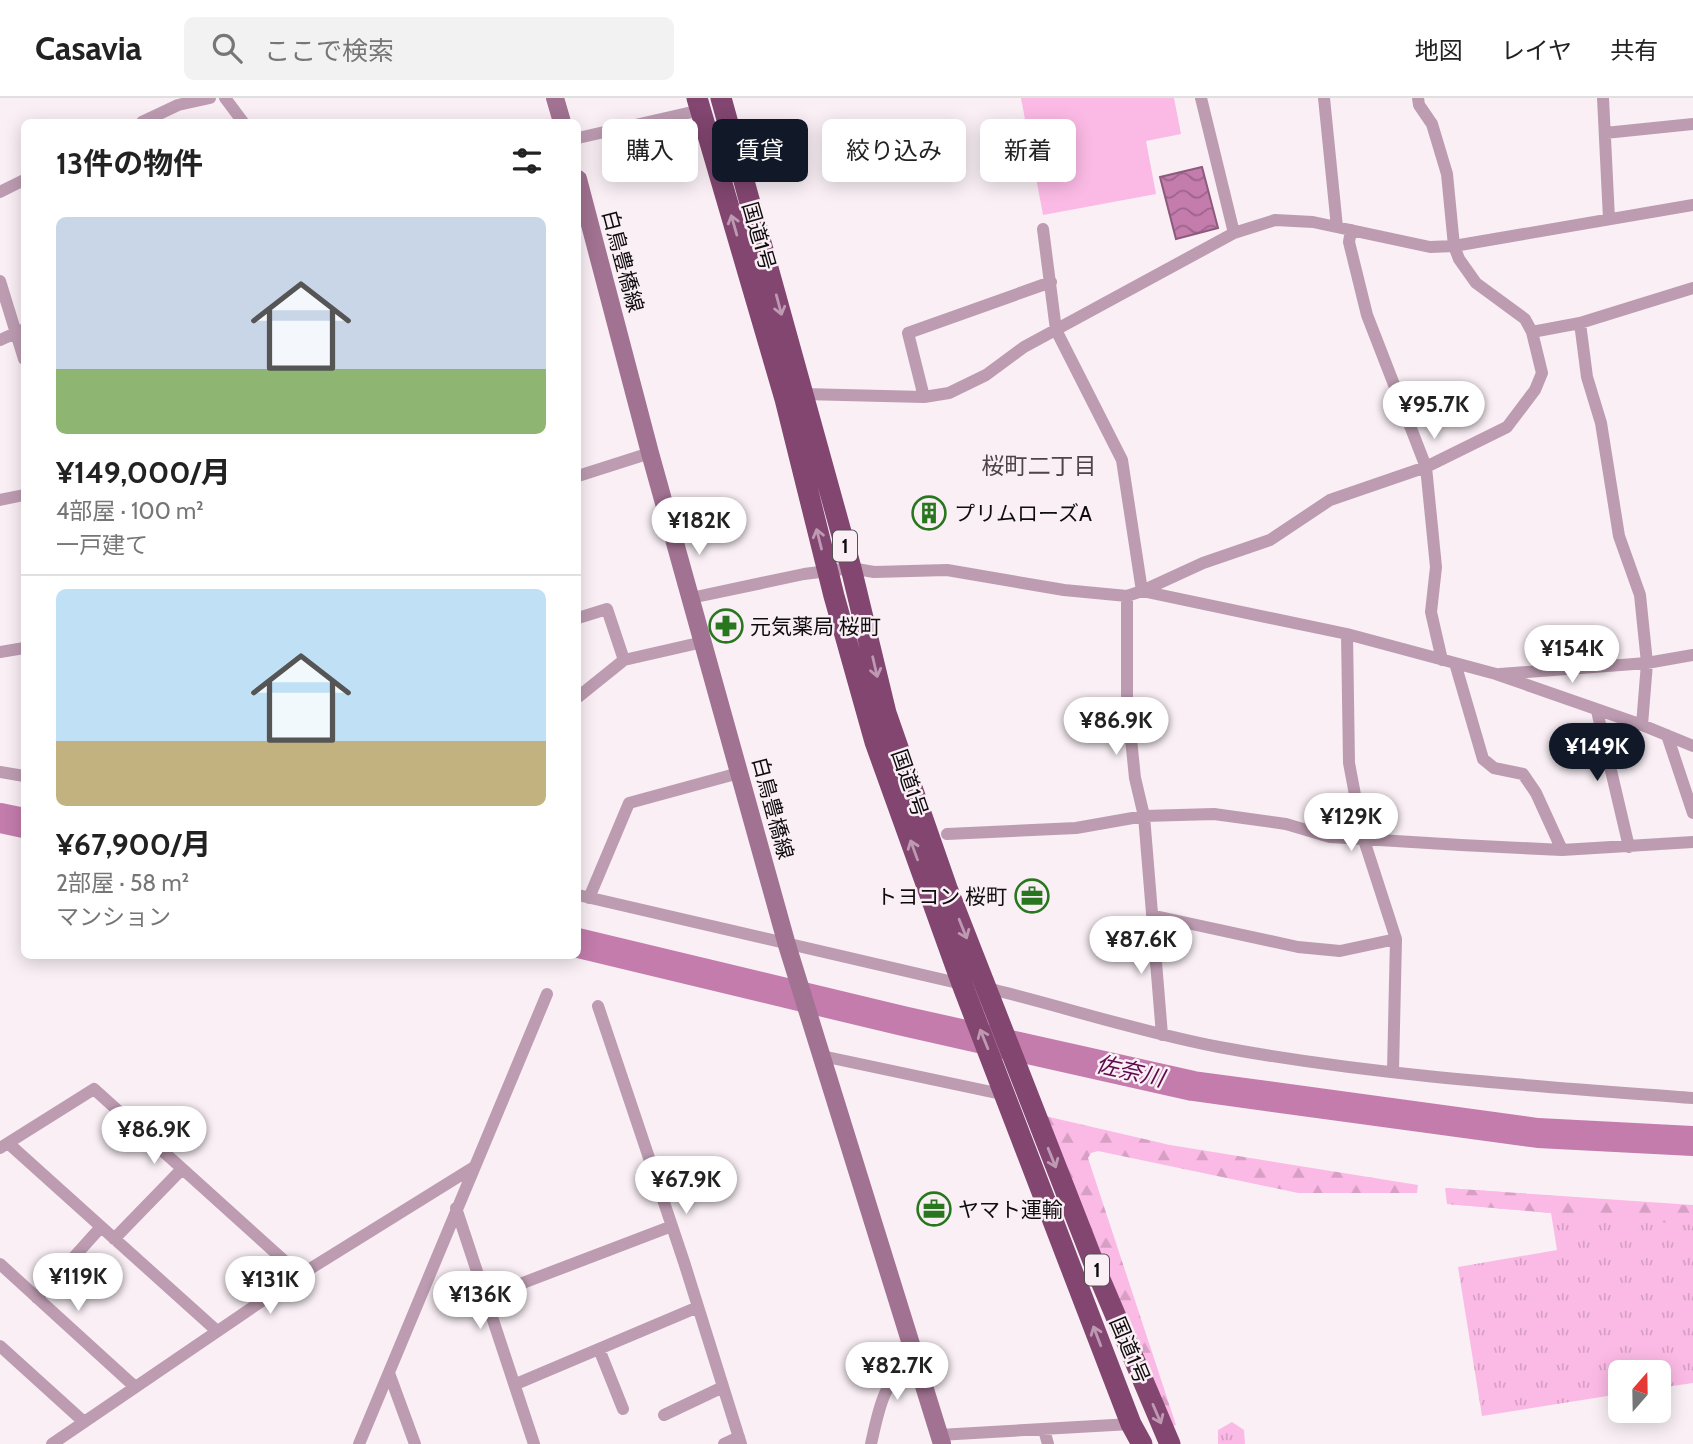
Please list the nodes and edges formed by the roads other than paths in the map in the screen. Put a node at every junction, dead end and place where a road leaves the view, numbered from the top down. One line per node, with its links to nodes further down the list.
1 (209, 98): 10 (street)
2 (225, 98): 11 (street)
3 (555, 98): 12 (main road)
4 (1200, 98): 25 (street)
5 (1324, 98): 22 (street)
6 (1418, 98): 26 (street)
7 (1603, 98): 14 (street)
8 (723, 100): 35 (highway, 国道1号 / 1, one-way to 35)
9 (699, 104): 15 (street); 43 (highway, 国道1号 / 1, one-way to 9)
10 (148, 119)
11 (241, 119)
12 (561, 119)
13 (1693, 124): 14 (street)
14 (1605, 133): 20 (street)
15 (581, 137)
16 (21, 182): 17 (street)
17 (0, 192)
18 (1693, 205): 20 (street)
19 (581, 206): 21 (main road, 白鳥豊橋線)
20 (1609, 219): 26 (street)
21 (583, 224): 37 (main road, 白鳥豊橋線)
22 (1337, 227): 24 (street); 25 (street)
23 (1043, 229): 28 (street)
24 (1351, 230): 26 (street); 38 (street)
25 (1234, 233): 32 (street)
26 (1454, 246): 33 (street)
27 (0, 281): 31 (street)
28 (1051, 282): 32 (street); 36 (street)
29 (1693, 288): 30 (street)
30 (1580, 323): 33 (street); 56 (street)
31 (21, 330): 34 (street)
32 (1056, 330): 36 (street); 44 (street)
33 (1532, 332): 38 (street)
34 (0, 340)
35 (803, 394): 36 (street); 42 (highway, 国道1号 / 1)
36 (924, 397)
37 (650, 453): 39 (street); 46 (main road, 白鳥豊橋線)
38 (1426, 467): 44 (street); 54 (street)
39 (581, 475)
40 (21, 496): 41 (street)
41 (0, 500)
42 (851, 568): 43 (street); 45 (street); 79 (highway, 国道1号 / 1, one-way to 79)
43 (828, 571): 46 (street); 78 (highway, 国道1号 / 1, one-way to 43)
44 (1142, 591): 45 (street); 48 (street)
45 (1126, 596): 68 (street)
46 (691, 598): 49 (main road, 白鳥豊橋線)
47 (581, 617): 53 (street)
48 (1347, 634): 54 (street); 70 (street)
49 (703, 642): 53 (street); 65 (main road, 白鳥豊橋線)
50 (21, 648): 51 (street)
51 (0, 652)
52 (1693, 654): 56 (street)
53 (624, 660): 58 (street)
54 (1442, 660): 55 (street)
55 (1455, 663): 57 (street); 73 (street)
56 (1647, 663): 57 (street); 60 (street)
57 (1496, 674): 59 (street)
58 (581, 695)
59 (1597, 711): 60 (street); 72 (street)
60 (1642, 725): 61 (street)
61 (1667, 735): 62 (street); 63 (street); 67 (street)
62 (1693, 735)
63 (1693, 746)
64 (0, 772): 66 (street)
65 (739, 772): 74 (street); 77 (main road, 白鳥豊橋線)
66 (21, 776)
67 (1693, 813)
68 (1144, 816): 69 (street); 70 (street); 75 (street)
69 (947, 834)
70 (1363, 837): 73 (street); 76 (street)
71 (1693, 842): 72 (street)
72 (1629, 847): 73 (street)
73 (1562, 850)
74 (583, 896): 77 (street)
75 (1154, 915): 76 (street); 82 (street)
76 (1396, 939): 84 (street)
77 (787, 945): 78 (street); 83 (main road, 白鳥豊橋線)
78 (962, 984): 85 (highway, 国道1号 / 1, one-way to 78)
79 (987, 988): 82 (street); 85 (highway, 国道1号 / 1)
80 (547, 995): 88 (street)
81 (598, 1006): 91 (street)
82 (1161, 1035): 84 (street)
83 (822, 1055): 85 (street); 102 (main road, 白鳥豊橋線)
84 (1393, 1071): 86 (street)
85 (1017, 1095): 110 (highway, 国道1号 / 1, one-way to 85); 122 (highway, 国道1号 / 1, one-way to 122)
86 (1693, 1098)
87 (4, 1145): 89 (street); 92 (street)
88 (474, 1167): 90 (street); 95 (street)
89 (182, 1169): 93 (street); 95 (street)
90 (456, 1208): 96 (street); 103 (street)
91 (672, 1226): 96 (street); 98 (street)
92 (101, 1227): 93 (street); 97 (street)
93 (114, 1239): 99 (street)
94 (0, 1264): 97 (street)
95 (300, 1275): 99 (street)
96 (486, 1297): 104 (street)
97 (37, 1298): 105 (street)
98 (698, 1307): 101 (street); 106 (street)
99 (217, 1331): 105 (street)
100 (0, 1346): 109 (street)
101 (599, 1349): 104 (street); 107 (street)
102 (915, 1355): 113 (main road, 白鳥豊橋線); 119 (street)
103 (389, 1374): 115 (street); 116 (street)
104 (516, 1384): 117 (street)
105 (134, 1386): 109 (street)
106 (723, 1387): 108 (street); 112 (street)
107 (623, 1409)
108 (664, 1415)
109 (84, 1422): 114 (street)
110 (1131, 1424): 111 (street); 121 (highway, 国道1号 / 1)
111 (1044, 1430): 113 (street); 120 (street)
112 (740, 1440): 118 (street)
113 (941, 1440)
114 (52, 1444)
115 (359, 1444)
116 (415, 1444)
117 (534, 1444)
118 (724, 1444)
119 (872, 1444)
120 (1048, 1444)
121 (1142, 1444)
122 (1170, 1444)

